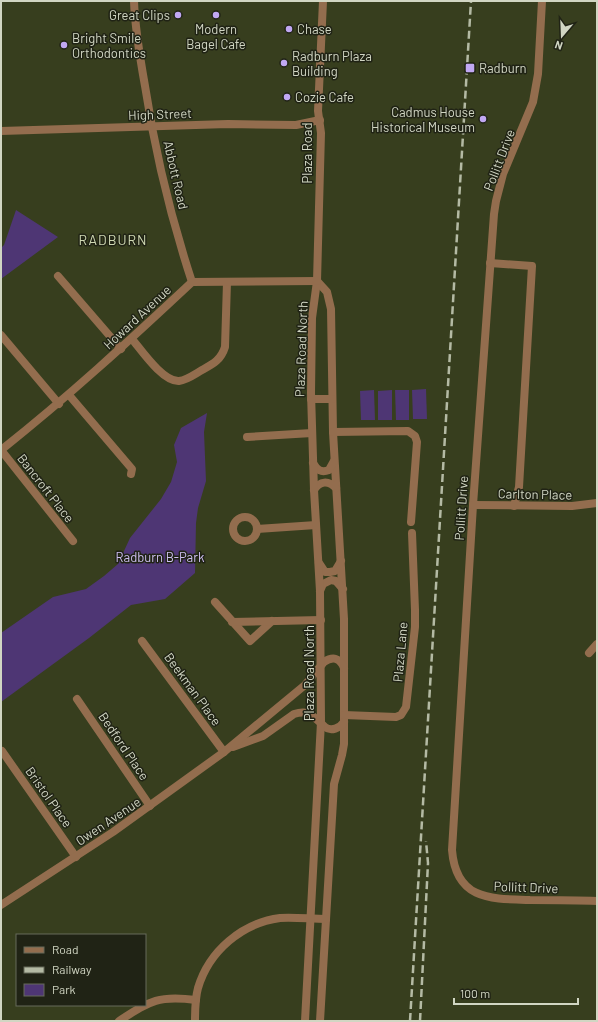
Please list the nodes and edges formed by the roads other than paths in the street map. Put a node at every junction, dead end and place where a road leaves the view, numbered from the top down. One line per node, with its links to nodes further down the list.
1 (134, 1): 5 (street, Abbott Road)
2 (323, 1): 4 (street, Plaza Road)
3 (542, 1): 7 (street, Pollitt Drive)
4 (320, 120): 5 (street, High Street); 9 (street, Plaza Road)
5 (152, 126): 6 (street, High Street); 10 (street, Abbott Road)
6 (1, 131)
7 (490, 263): 29 (street, Pollitt Drive); 30 (street)
8 (58, 276): 14 (street)
9 (318, 281): 11 (street); 16 (street, Plaza Road North); 17 (street, Plaza Road North)
10 (192, 282): 11 (street); 13 (street, Howard Avenue)
11 (227, 282): 13 (street)
12 (1, 335): 18 (street)
13 (132, 339): 14 (street, Howard Avenue)
14 (121, 349): 15 (street, Howard Avenue)
15 (69, 395): 18 (street, Howard Avenue); 25 (street)
16 (332, 399): 17 (street); 19 (street, Plaza Road North)
17 (311, 400): 20 (street, Plaza Road North)
18 (59, 404): 22 (street, Howard Avenue)
19 (333, 432): 23 (street, Plaza Road North); 31 (street)
20 (312, 434): 21 (street); 24 (street, Plaza Road North)
21 (247, 437)
22 (1, 450): 35 (street, Bancroft Place)
23 (334, 461): 24 (street); 26 (street, Plaza Road North)
24 (313, 463): 27 (street, Plaza Road North)
25 (131, 474)
26 (336, 488): 27 (street); 37 (street, Plaza Road North)
27 (314, 490): 32 (street, Plaza Road North)
28 (597, 503): 30 (street, Carlton Place)
29 (473, 505): 30 (street, Carlton Place); 56 (street, Pollitt Drive)
30 (514, 506)
31 (411, 522)
32 (316, 525): 33 (street); 36 (street, Plaza Road North)
33 (257, 529)
34 (412, 533): 50 (street, Plaza Lane)
35 (73, 541)
36 (318, 561): 37 (street); 39 (street, Plaza Road North)
37 (341, 561): 38 (street, Plaza Road North)
38 (343, 589): 39 (street); 48 (street, Plaza Road North)
39 (320, 591): 41 (street, Plaza Road North)
40 (216, 602): 43 (street)
41 (321, 620): 42 (street); 47 (street, Plaza Road North)
42 (272, 621): 43 (street); 43 (street)
43 (232, 622)
44 (142, 641): 53 (street, Beekman Place)
45 (597, 644): 46 (street)
46 (589, 653)
47 (321, 665): 48 (street); 51 (street, Plaza Road North); 53 (street, Owen Avenue)
48 (345, 668): 50 (street, Plaza Road North)
49 (77, 699): 54 (street, Bedford Place)
50 (344, 719): 51 (street, Owen Avenue); 59 (street, Plaza Road North)
51 (321, 722): 53 (street, Owen Avenue); 58 (street, Plaza Road North)
52 (2, 751): 55 (street, Bristol Place)
53 (224, 752): 54 (street, Owen Avenue)
54 (150, 806): 55 (street, Owen Avenue)
55 (76, 857): 57 (street, Owen Avenue)
56 (597, 901)
57 (1, 905)
58 (310, 919): 59 (street); 60 (street); 65 (street, Plaza Road North)
59 (326, 919): 66 (street, Plaza Road North)
60 (196, 1000): 61 (street); 64 (street)
61 (146, 1005)
62 (143, 1006): 63 (street)
63 (119, 1021)
64 (195, 1021)
65 (304, 1021)
66 (320, 1021)

